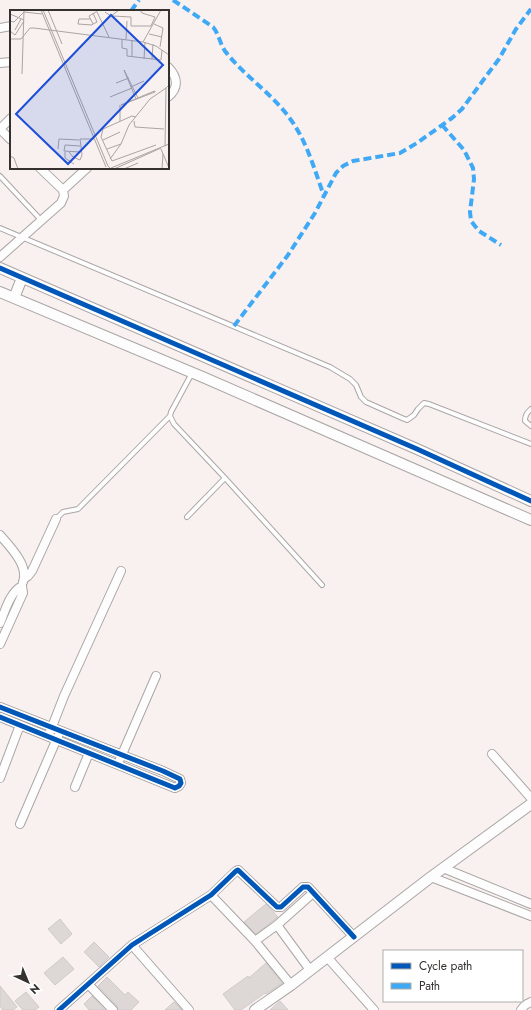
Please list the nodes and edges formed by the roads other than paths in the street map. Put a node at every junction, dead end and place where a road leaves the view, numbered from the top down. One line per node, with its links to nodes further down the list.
1 (10, 26): 2 (street)
2 (0, 28)
3 (10, 62): 4 (street)
4 (0, 63)
5 (169, 69): 6 (street)
6 (169, 96)
7 (10, 119): 8 (street)
8 (0, 129): 9 (street)
9 (10, 139)
10 (41, 169): 13 (street)
11 (86, 169): 13 (street)
12 (0, 176): 14 (lane)
13 (63, 190): 14 (street)
14 (41, 220): 16 (street)
15 (0, 228): 16 (lane)
16 (22, 237): 17 (street); 26 (lane)
17 (0, 257)
18 (0, 268): 19 (street)
19 (22, 278): 21 (street); 28 (street)
20 (0, 292): 21 (street)
21 (14, 298): 22 (street)
22 (192, 373): 24 (lane); 31 (street)
23 (531, 409): 25 (lane)
24 (170, 416): 27 (lane); 30 (lane)
25 (531, 426)
26 (531, 444)
27 (226, 478): 29 (lane); 35 (lane)
28 (531, 501)
29 (187, 517)
30 (56, 519): 34 (street)
31 (531, 520)
32 (0, 535): 34 (street)
33 (121, 572): 42 (street)
34 (23, 582): 36 (street); 37 (street)
35 (322, 585)
36 (0, 623)
37 (0, 644)
38 (156, 676): 47 (street)
39 (0, 707): 42 (street)
40 (0, 717): 41 (street)
41 (20, 725): 43 (street); 49 (street)
42 (56, 729): 43 (street); 44 (street); 47 (street)
43 (48, 737): 44 (street)
44 (56, 740): 45 (street); 53 (street)
45 (89, 753): 48 (street); 50 (street)
46 (492, 754): 51 (street)
47 (122, 755): 48 (street); 48 (street)
48 (118, 765)
49 (0, 778)
50 (75, 787)
51 (531, 798)
52 (531, 804): 54 (street)
53 (20, 824)
54 (442, 868): 55 (street); 58 (street)
55 (431, 877): 59 (street); 61 (street)
56 (313, 893): 57 (street); 60 (street); 61 (street)
57 (211, 895): 62 (street); 63 (street)
58 (531, 904)
59 (531, 916)
60 (276, 925): 62 (street); 65 (street)
61 (354, 937): 64 (street)
62 (255, 941): 67 (street)
63 (132, 945): 66 (street); 71 (street)
64 (328, 957): 65 (street); 73 (street)
65 (310, 970): 67 (street)
66 (88, 984): 69 (street); 70 (street)
67 (291, 985): 72 (street)
68 (531, 1002): 74 (street)
69 (59, 1010)
70 (113, 1010)
71 (189, 1010)
72 (254, 1010)
73 (374, 1010)
74 (521, 1010)

